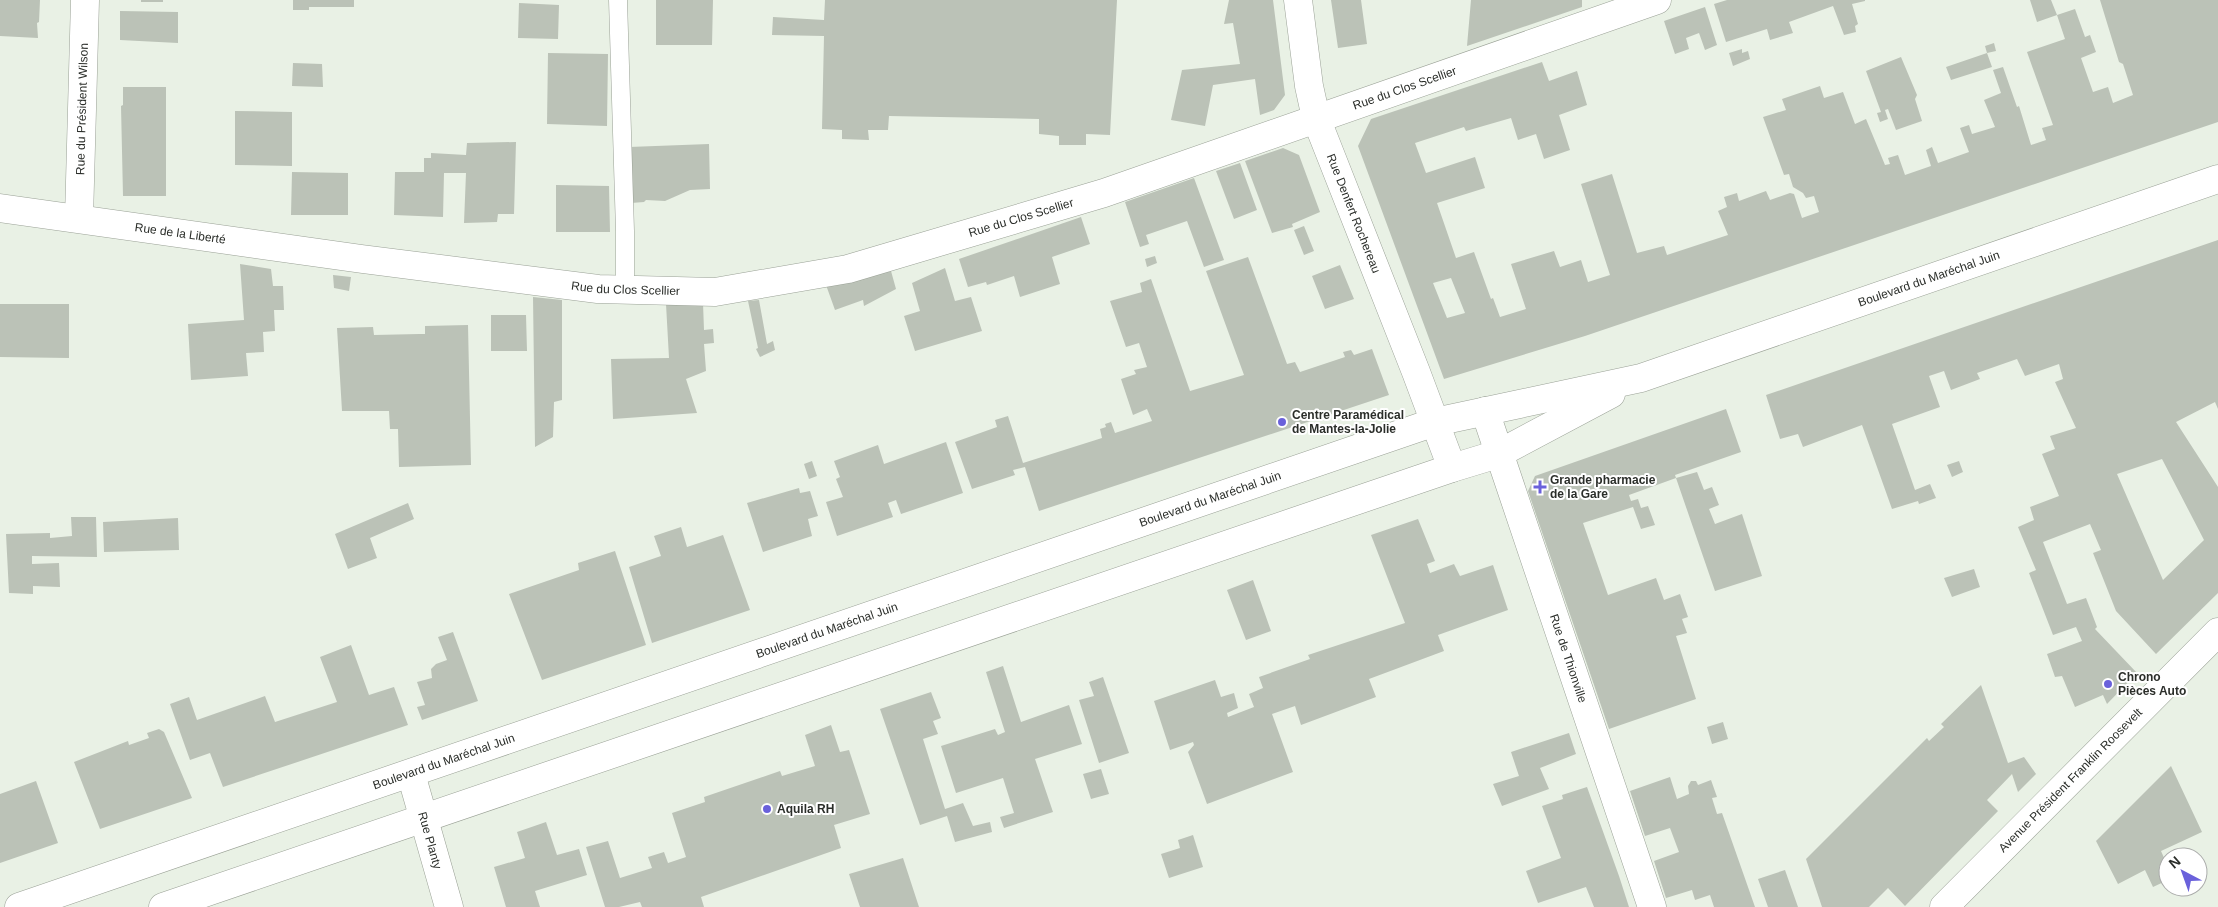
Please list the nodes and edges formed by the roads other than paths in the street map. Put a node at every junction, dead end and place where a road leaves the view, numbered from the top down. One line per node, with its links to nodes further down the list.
1 (86, 0): 8 (main road, Rue du Président Wilson)
2 (618, 0): 10 (lane)
3 (1298, 0): 5 (main road, Rue Denfert Rochereau)
4 (1657, 0): 5 (main road, Rue du Clos Scellier)
5 (1316, 118): 10 (main road, Rue du Clos Scellier); 13 (main road, Rue Denfert Rochereau)
6 (2218, 179): 11 (main road, Boulevard du Maréchal Juin)
7 (0, 208): 8 (main road, Rue de la Liberté)
8 (79, 218): 9 (main road, Rue de la Liberté)
9 (362, 259): 10 (main road, Rue du Clos Scellier)
10 (624, 290)
11 (1641, 378): 12 (main road, Boulevard du Maréchal Juin); 14 (main road, Boulevard du Maréchal Juin)
12 (1484, 411): 13 (main road, Boulevard du Maréchal Juin); 14 (main road, Rue de Thionville)
13 (1435, 422): 15 (main road, Rue Denfert Rochereau); 17 (main road, Boulevard du Maréchal Juin)
14 (1498, 454): 15 (main road, Boulevard du Maréchal Juin); 22 (main road, Rue de Thionville)
15 (1452, 468): 18 (main road, Boulevard du Maréchal Juin)
16 (2218, 632): 23 (main road, Avenue Président Franklin Roosevelt)
17 (411, 774): 18 (main road, Rue Planty); 19 (main road, Boulevard du Maréchal Juin)
18 (424, 818): 20 (main road, Boulevard du Maréchal Juin); 21 (main road, Rue Planty)
19 (19, 907)
20 (163, 907)
21 (450, 907)
22 (1652, 907)
23 (1944, 907)

